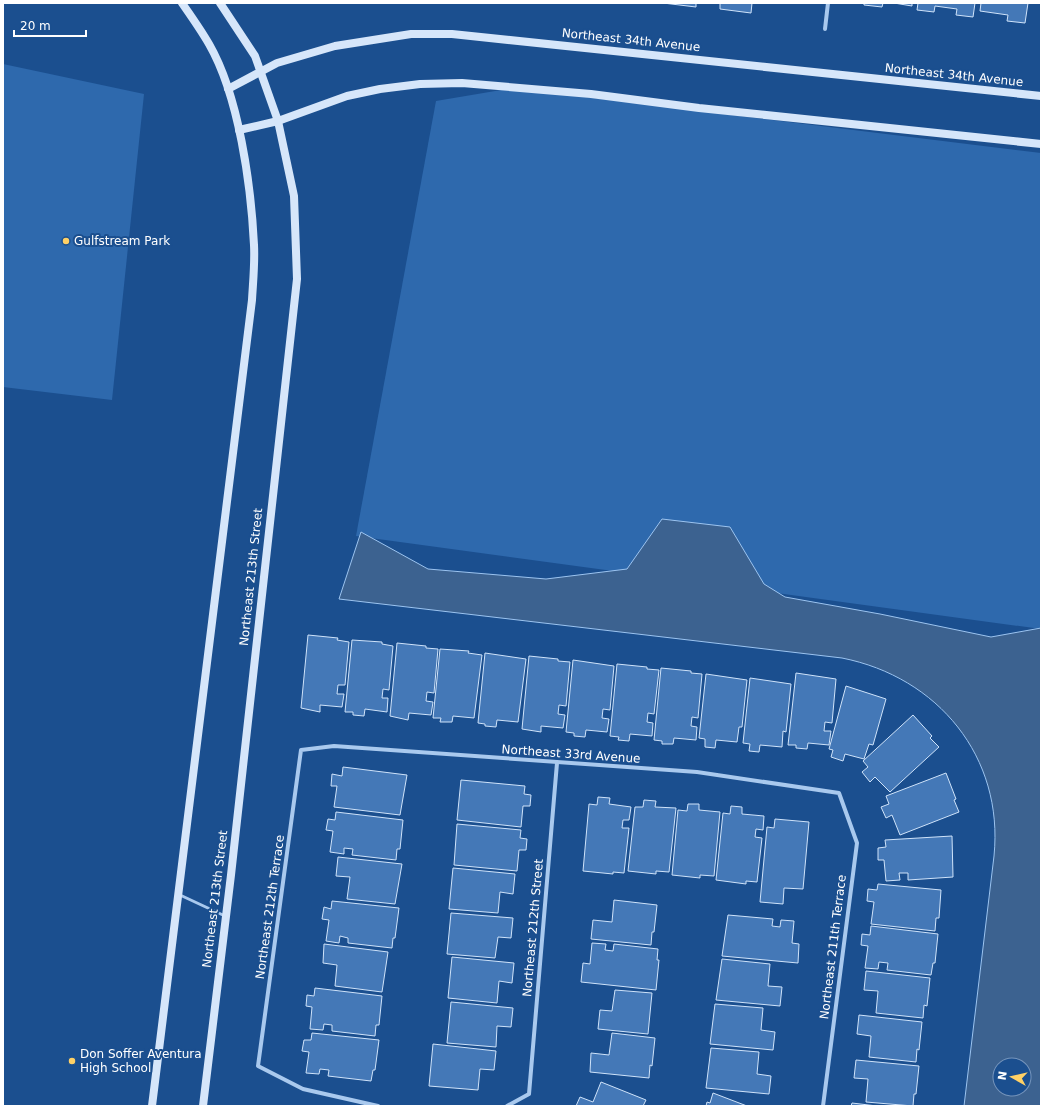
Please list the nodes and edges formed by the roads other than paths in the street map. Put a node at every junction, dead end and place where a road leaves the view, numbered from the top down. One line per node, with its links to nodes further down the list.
1 (182, 3): 6 (street)
2 (220, 3): 5 (street, Northeast 213th Street)
3 (828, 3): 4 (street)
4 (826, 29)
5 (262, 72): 6 (street, Northeast 34th Avenue); 7 (street, Northeast 34th Avenue); 8 (street, Northeast 213th Street)
6 (228, 89): 9 (street)
7 (1041, 96)
8 (278, 121): 9 (street); 10 (street); 15 (street, Northeast 213th Street)
9 (239, 130): 14 (street)
10 (1041, 144)
11 (301, 750): 12 (street, Northeast 33rd Avenue); 18 (street, Northeast 212th Terrace)
12 (557, 763): 13 (street, Northeast 33rd Avenue); 19 (street, Northeast 212th Street)
13 (839, 793): 20 (street, Northeast 211th Terrace)
14 (178, 894): 15 (lane); 16 (street)
15 (226, 916): 17 (street, Northeast 213th Street)
16 (152, 1106)
17 (203, 1106)
18 (378, 1106)
19 (507, 1106)
20 (823, 1106)

